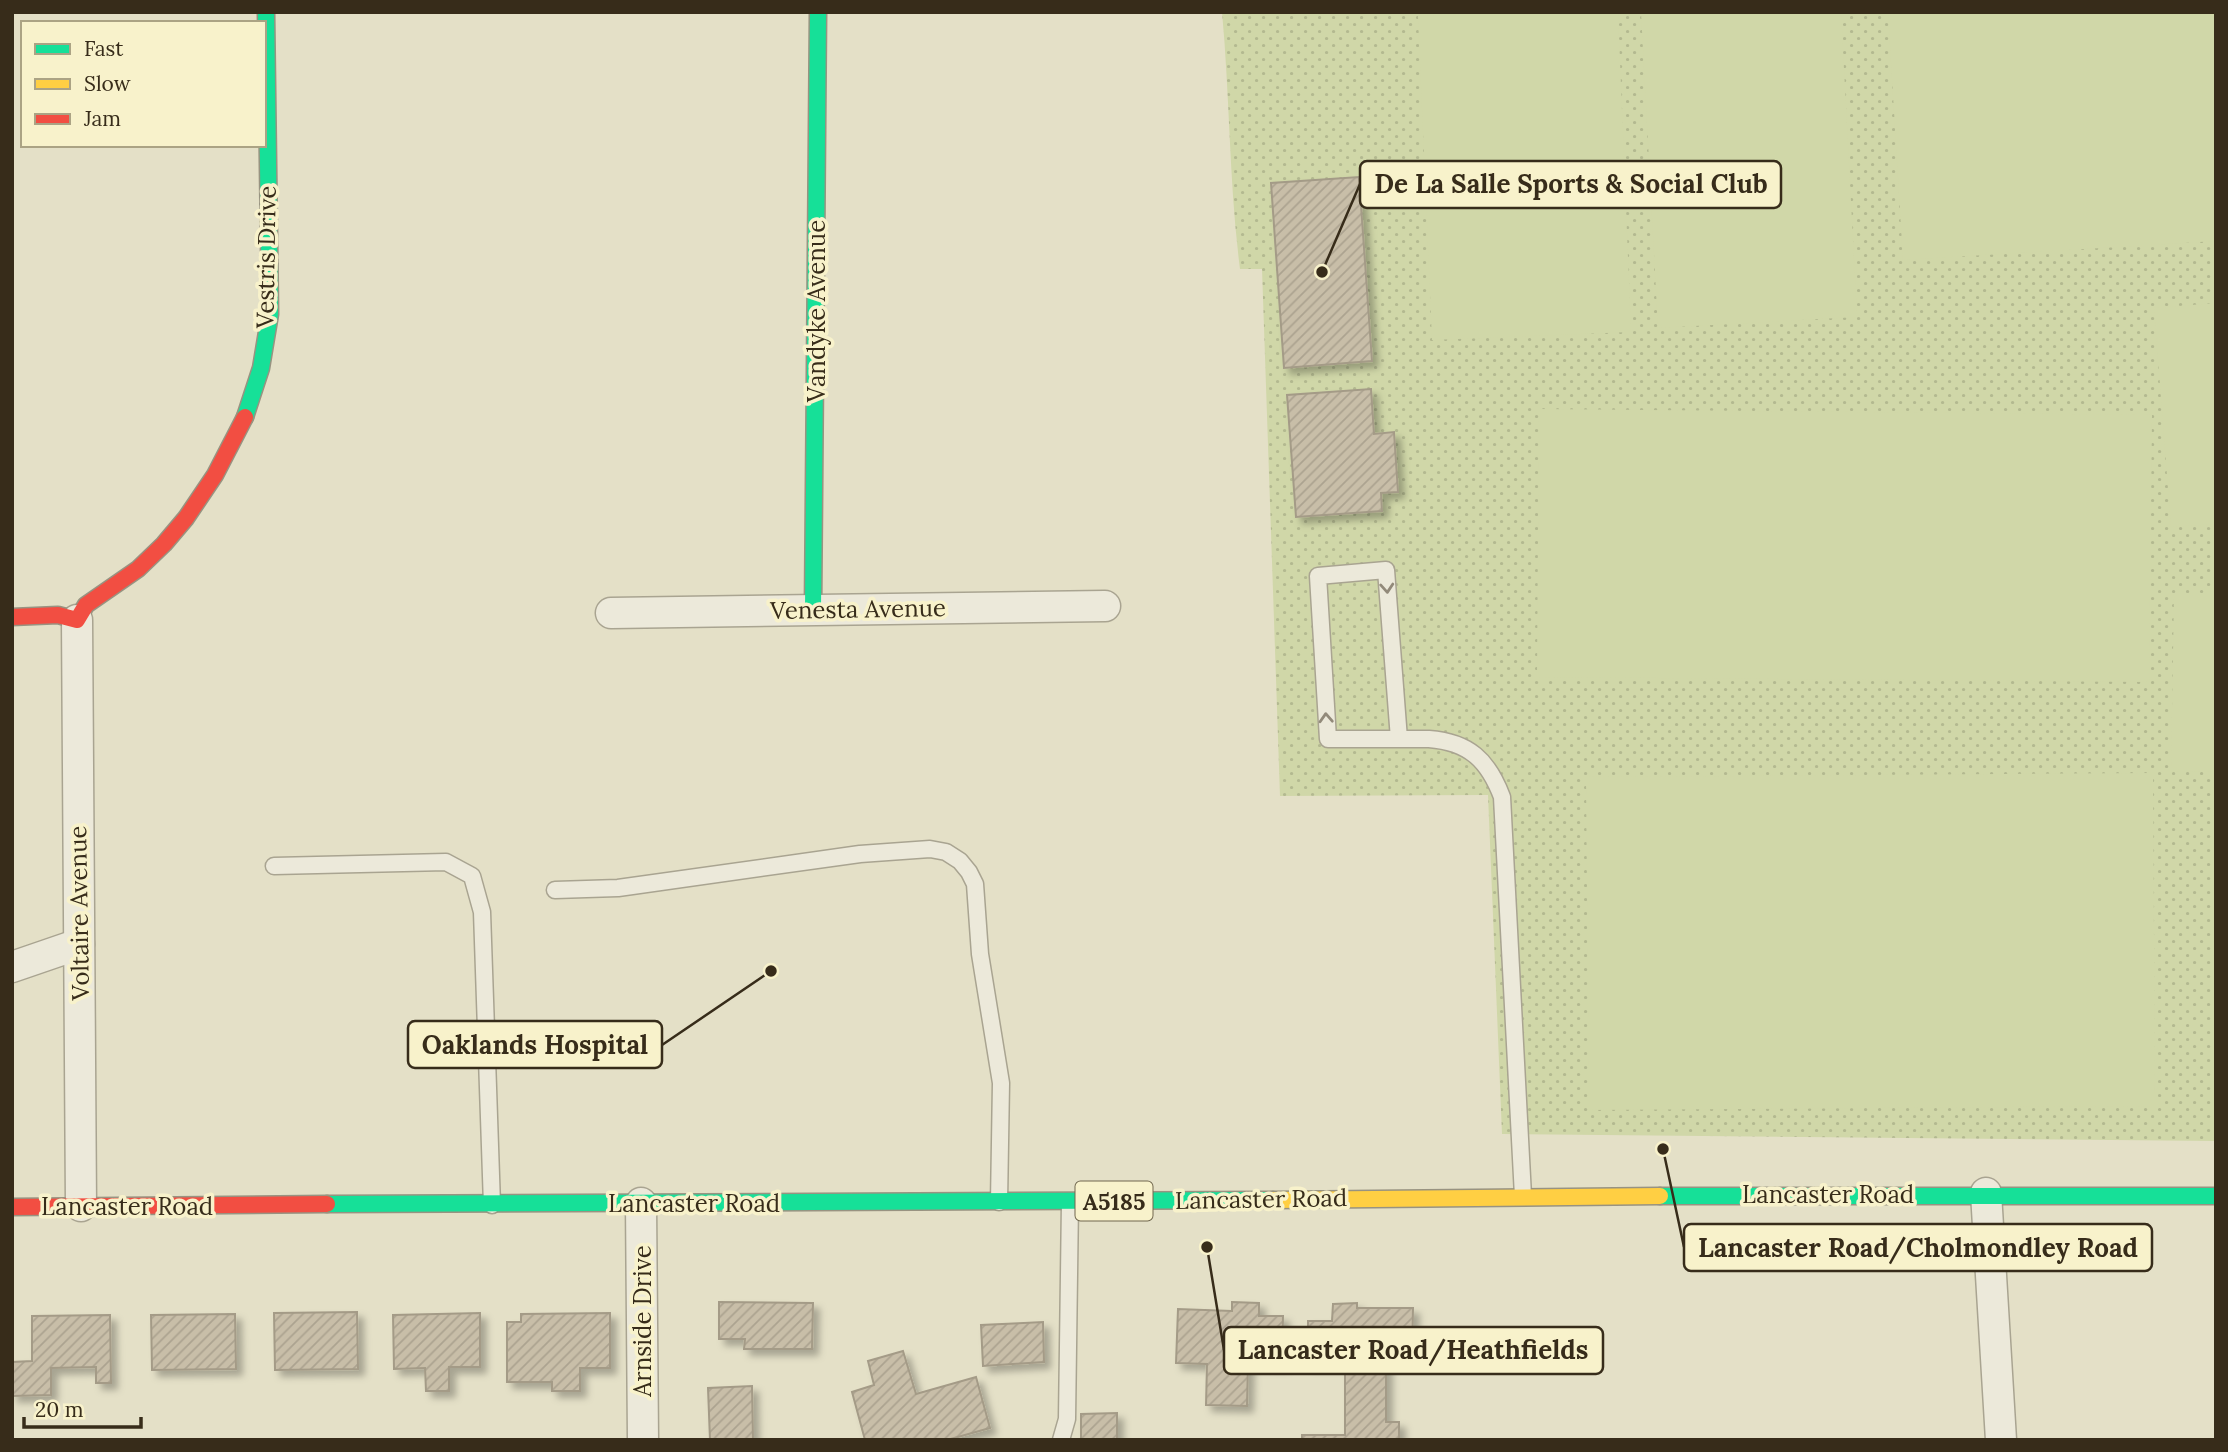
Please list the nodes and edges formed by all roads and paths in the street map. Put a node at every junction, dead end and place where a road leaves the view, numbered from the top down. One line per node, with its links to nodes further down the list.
1 (266, 12): 7 (main road, Vestris Drive)
2 (818, 12): 4 (main road, Vandyke Avenue)
3 (1105, 606): 4 (street, Venesta Avenue)
4 (813, 610): 5 (street, Venesta Avenue)
5 (611, 613)
6 (12, 617): 7 (main road)
7 (77, 620): 11 (street, Voltaire Avenue)
8 (1399, 739): 8 (lane, one-way to 8); 14 (lane)
9 (274, 866): 19 (lane)
10 (555, 890): 16 (lane)
11 (79, 944): 12 (street); 20 (street, Voltaire Avenue)
12 (12, 967)
13 (1986, 1193): 14 (main road, Lancaster Road / A5185); 15 (main road, Lancaster Road / A5185); 24 (street)
14 (1523, 1196): 17 (main road, Lancaster Road / A5185)
15 (2216, 1196)
16 (999, 1202): 17 (main road, Lancaster Road / A5185); 18 (main road, Lancaster Road / A5185)
17 (1070, 1202): 23 (lane)
18 (641, 1203): 19 (main road, Lancaster Road / A5185); 22 (street, Arnside Drive)
19 (492, 1205): 20 (main road, Lancaster Road / A5185)
20 (81, 1206): 21 (main road, Lancaster Road / A5185)
21 (12, 1208)
22 (643, 1440)
23 (1062, 1440)
24 (2001, 1440)

